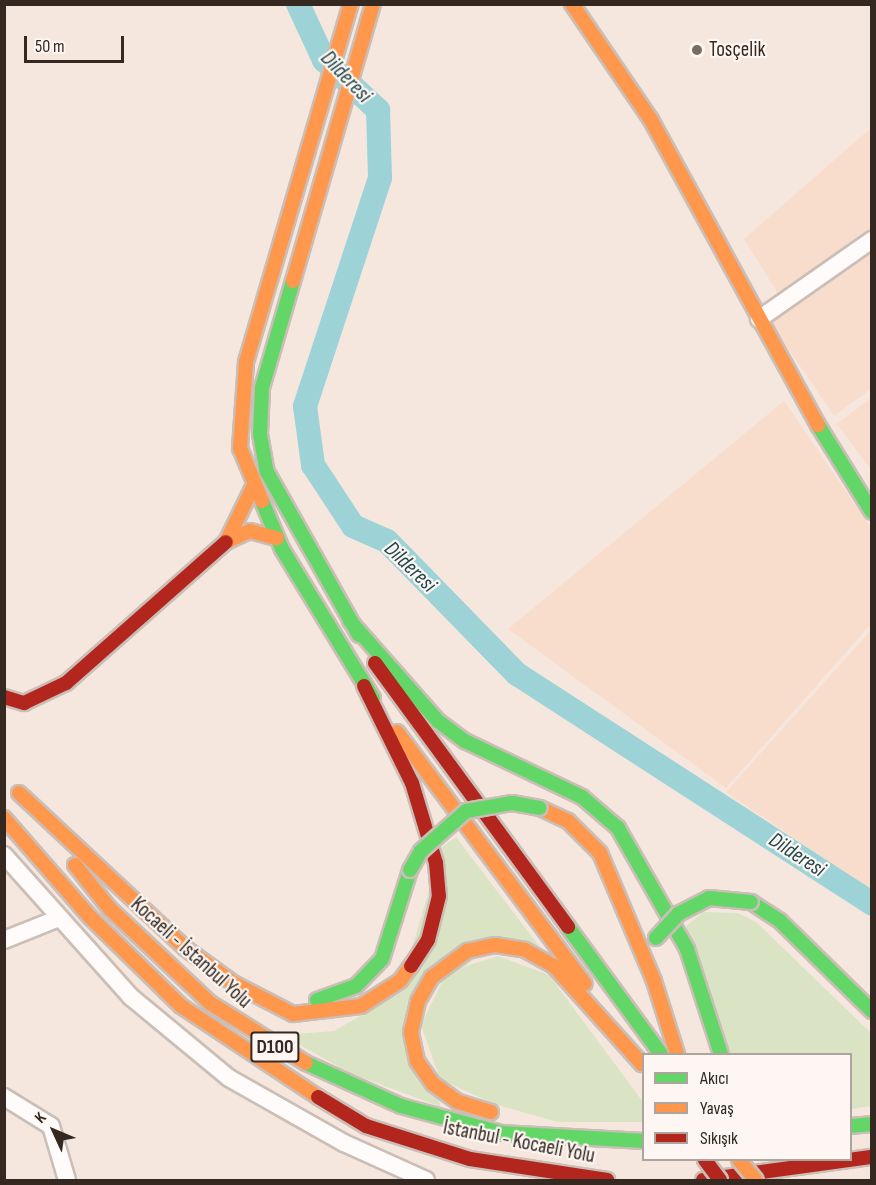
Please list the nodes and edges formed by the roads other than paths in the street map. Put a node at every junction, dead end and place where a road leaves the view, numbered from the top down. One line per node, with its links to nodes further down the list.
1 (351, 4): 6 (main road)
2 (373, 4): 10 (main road)
3 (572, 4): 5 (main road)
4 (872, 240): 5 (street)
5 (759, 319): 7 (main road)
6 (253, 487): 8 (main road); 9 (main road)
7 (872, 512)
8 (277, 538): 9 (main road); 11 (main road)
9 (226, 542): 12 (main road)
10 (350, 621): 20 (main road); 22 (main road)
11 (364, 686): 17 (main road); 23 (main road)
12 (4, 697)
13 (4, 818): 28 (main road, İstanbul - Kocaeli Yolu)
14 (4, 855): 15 (street)
15 (59, 918): 16 (street); 38 (street)
16 (4, 940)
17 (205, 963): 18 (main road, bridge); 29 (main road, Kocaeli - İstanbul Yolu / D100)
18 (654, 981): 19 (main road, bridge); 21 (main road)
19 (872, 1011)
20 (660, 1053)
21 (677, 1053)
22 (721, 1053)
23 (642, 1064)
24 (642, 1064): 29 (main road)
25 (4, 1097): 37 (street)
26 (868, 1124): 27 (main road)
27 (852, 1125)
28 (366, 1126): 36 (main road); 39 (main road, İstanbul - Kocaeli Yolu)
29 (567, 1139): 30 (main road, Kocaeli - İstanbul Yolu / D100)
30 (642, 1142)
31 (872, 1158): 35 (main road)
32 (706, 1161): 41 (main road, bridge)
33 (740, 1161): 42 (main road, bridge)
34 (849, 1161): 40 (main road)
35 (852, 1161)
36 (476, 1178)
37 (67, 1180)
38 (426, 1180)
39 (607, 1180)
40 (704, 1180)
41 (720, 1180)
42 (756, 1180)

